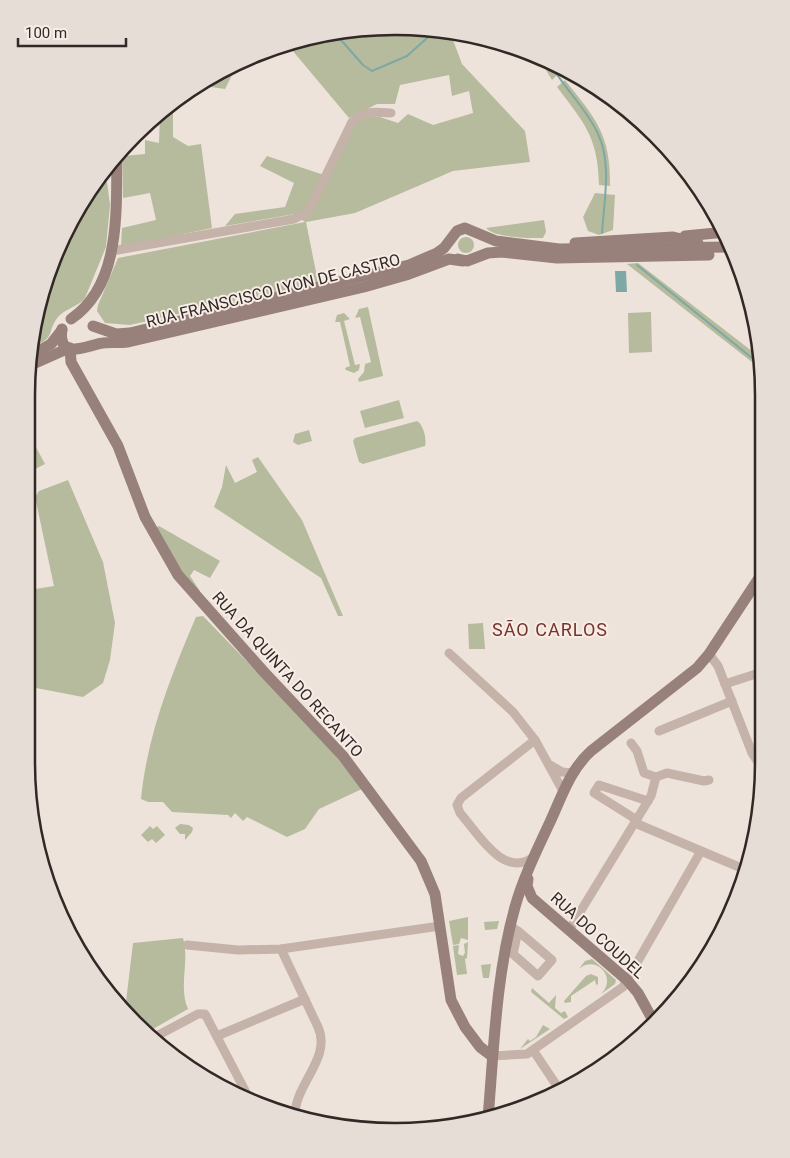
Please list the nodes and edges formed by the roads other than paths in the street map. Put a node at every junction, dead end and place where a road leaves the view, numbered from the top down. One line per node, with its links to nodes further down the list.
1 (391, 113): 10 (street)
2 (117, 166): 10 (street)
3 (716, 233): 5 (street)
4 (479, 234): 6 (street); 7 (street); 12 (street)
5 (673, 237): 7 (street); 8 (street)
6 (451, 239): 13 (street); 16 (street, RUA FRANSCISCO LYON DE CASTRO)
7 (524, 245): 9 (street)
8 (723, 246)
9 (723, 247)
10 (112, 251): 14 (street)
11 (727, 254): 12 (street)
12 (475, 259): 13 (street)
13 (463, 261): 18 (street, RUA FRANSCISCO LYON DE CASTRO)
14 (93, 298): 15 (street); 16 (street)
15 (71, 319): 16 (street); 17 (street)
16 (93, 325): 18 (street)
17 (62, 329): 18 (street); 19 (street)
18 (77, 348): 20 (street, RUA FRANSCISCO LYON DE CASTRO); 22 (street)
19 (38, 351)
20 (48, 356): 21 (street, RUA FRANSCISCO LYON DE CASTRO); 22 (street)
21 (37, 362)
22 (72, 364): 46 (street, RUA DA QUINTA DO RECANTO)
23 (755, 584): 25 (street)
24 (449, 653): 30 (street)
25 (709, 654): 27 (street); 34 (street)
26 (755, 674): 27 (street)
27 (725, 684): 28 (street)
28 (732, 701): 29 (street); 32 (street)
29 (659, 731)
30 (535, 740): 33 (street); 41 (street)
31 (631, 743): 35 (street)
32 (755, 758)
33 (549, 765): 34 (street); 37 (street)
34 (573, 773): 37 (street)
35 (656, 777): 36 (street); 38 (street)
36 (708, 780)
37 (564, 791): 41 (street)
38 (650, 798): 39 (street); 39 (street)
39 (636, 821): 40 (street); 48 (street)
40 (701, 851): 42 (street); 51 (street)
41 (535, 856): 43 (street)
42 (740, 867)
43 (528, 872): 44 (street, RUA DO COUDEL); 45 (street)
44 (532, 898): 45 (street, RUA DO COUDEL); 48 (street, RUA DO COUDEL)
45 (516, 904): 47 (street)
46 (440, 926): 50 (street); 55 (street, RUA DA QUINTA DO RECANTO)
47 (514, 928): 47 (street); 54 (street)
48 (569, 930): 51 (street, RUA DO COUDEL)
49 (187, 945): 50 (street)
50 (281, 949): 52 (street)
51 (627, 980): 53 (street, RUA DO COUDEL); 58 (street)
52 (305, 999): 57 (street); 62 (street)
53 (651, 1017)
54 (495, 1023): 55 (street); 59 (street)
55 (466, 1027): 59 (street, RUA DA QUINTA DO RECANTO)
56 (159, 1035): 57 (street)
57 (217, 1036): 61 (street)
58 (533, 1050): 59 (street); 60 (street)
59 (492, 1056): 63 (street)
60 (556, 1085)
61 (245, 1090)
62 (296, 1109)
63 (488, 1111)

